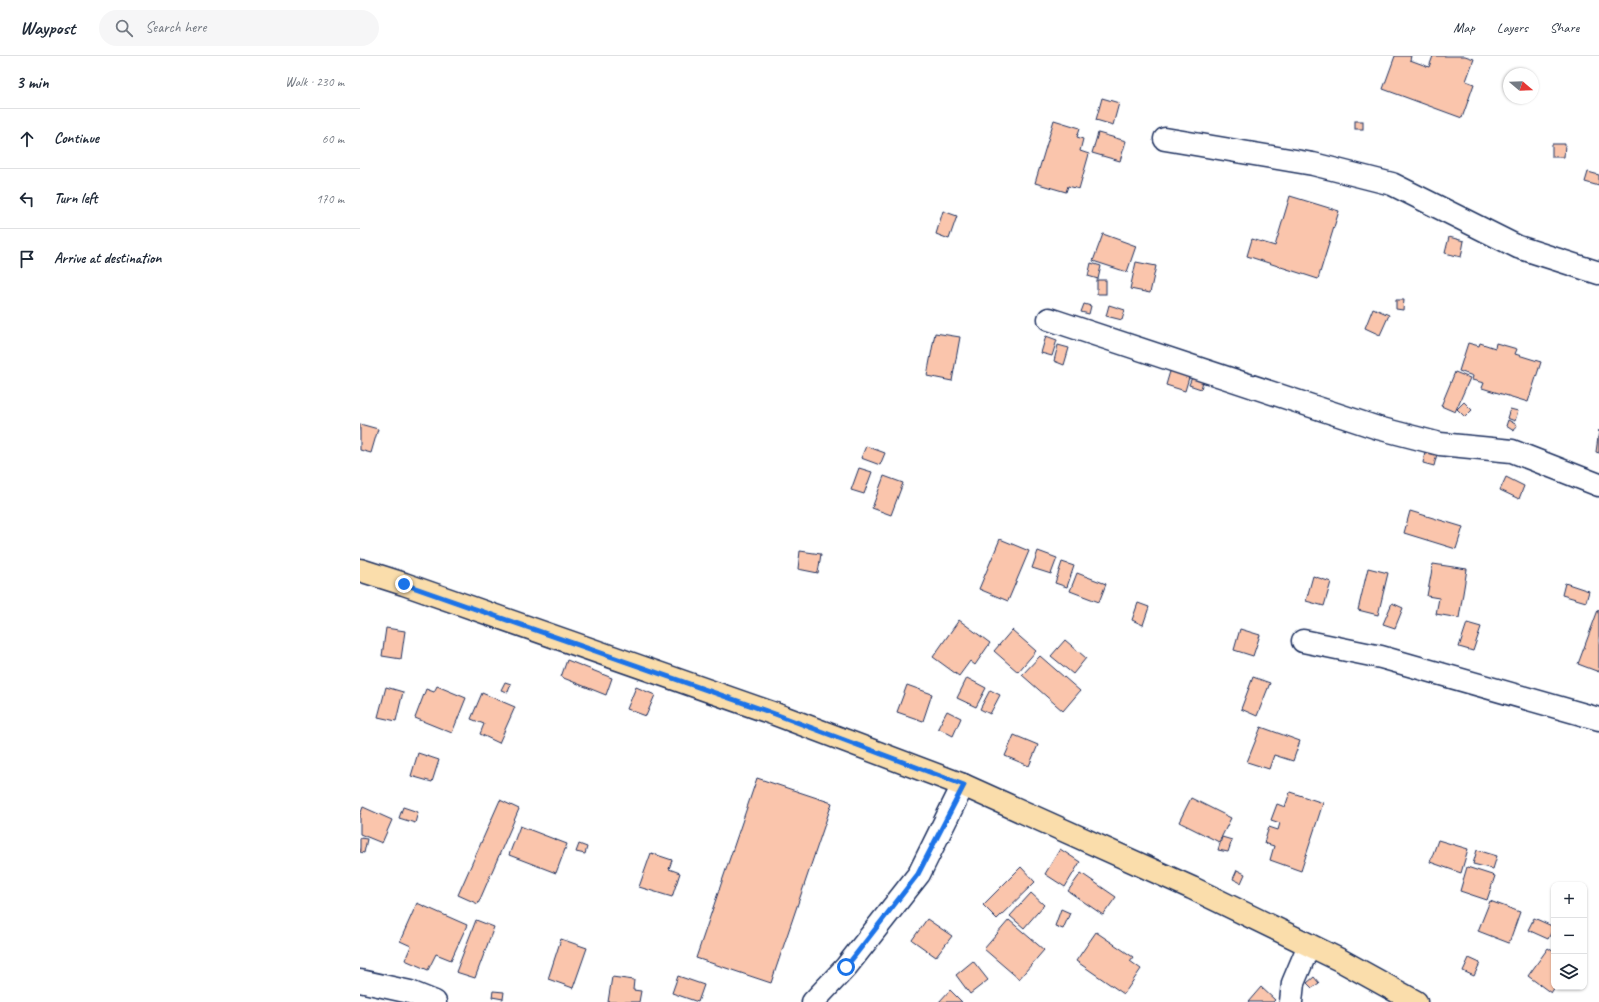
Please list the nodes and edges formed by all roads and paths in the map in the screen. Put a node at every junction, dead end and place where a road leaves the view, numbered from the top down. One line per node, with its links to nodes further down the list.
1 (1166, 139): 2 (street)
2 (1599, 273)
3 (1049, 319): 4 (street)
4 (1599, 485)
5 (360, 570): 8 (main road)
6 (1303, 641): 7 (street)
7 (1599, 719)
8 (964, 785): 9 (main road); 12 (street)
9 (1309, 945): 13 (street); 14 (main road)
10 (360, 981): 11 (street)
11 (435, 1002)
12 (813, 1002)
13 (1290, 1002)
14 (1416, 1002)

